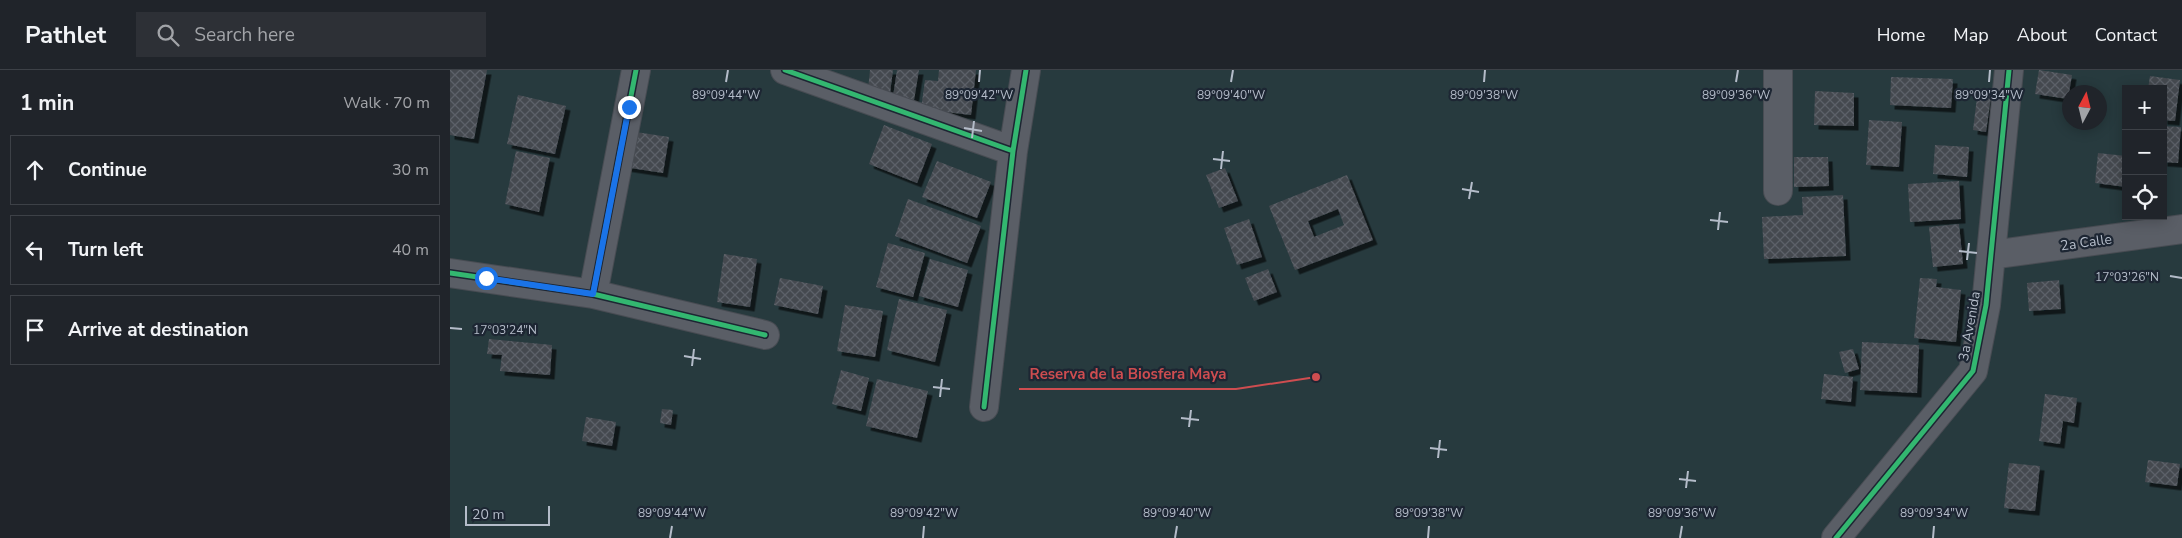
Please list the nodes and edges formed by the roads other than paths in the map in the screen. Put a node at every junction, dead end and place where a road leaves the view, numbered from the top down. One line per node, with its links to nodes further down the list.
1 (636, 70): 11 (street)
2 (785, 70): 6 (street)
3 (1026, 70): 6 (street)
4 (1778, 70): 7 (street)
5 (2009, 70): 9 (street, 3a Avenida)
6 (1013, 152): 13 (street)
7 (1778, 191)
8 (2182, 229): 9 (street, 2a Calle)
9 (1991, 256): 14 (street, 3a Avenida)
10 (450, 273): 11 (street)
11 (593, 294): 12 (street)
12 (764, 335)
13 (984, 407)
14 (1836, 538)

